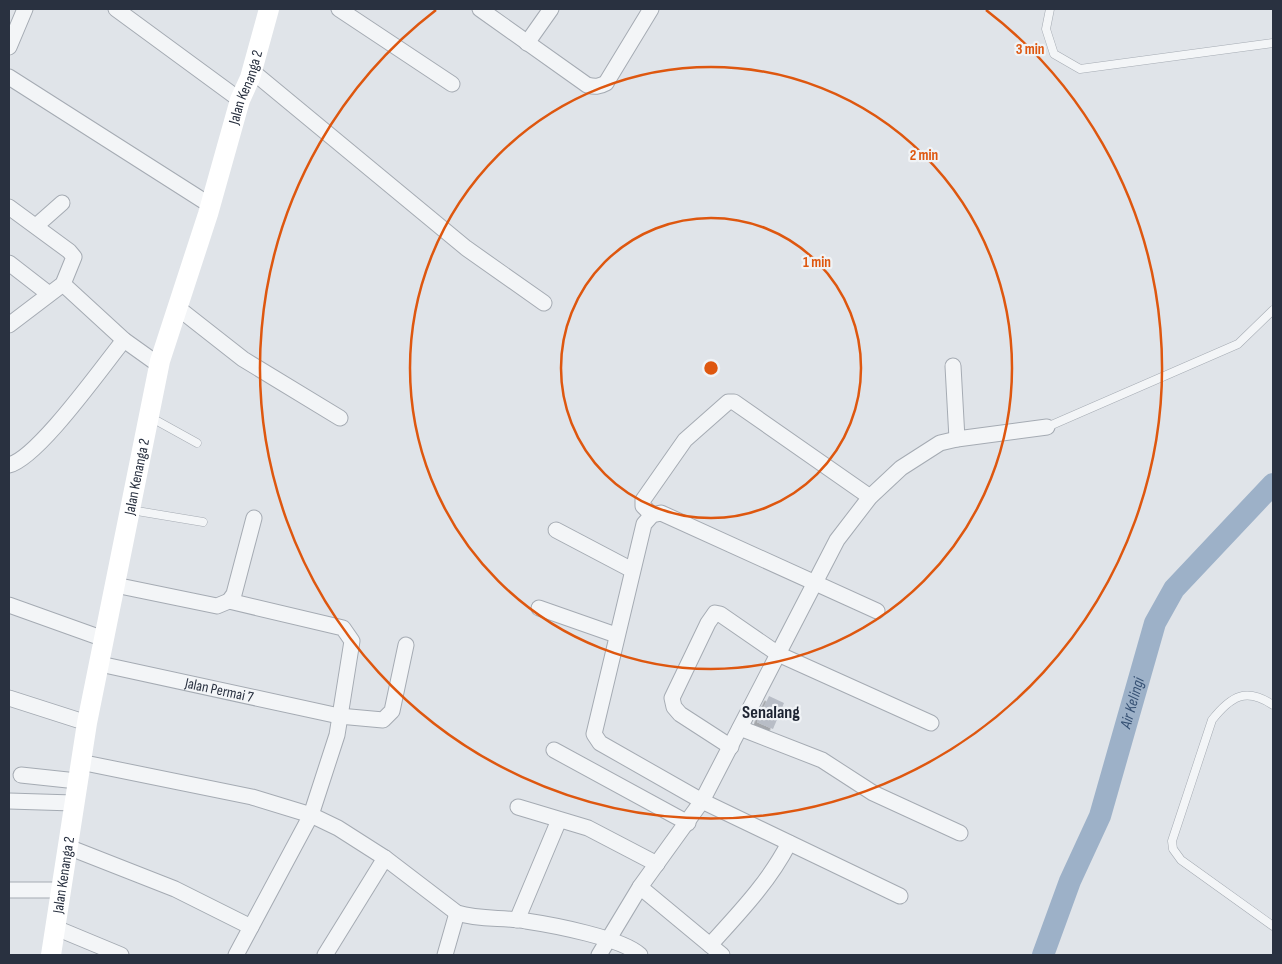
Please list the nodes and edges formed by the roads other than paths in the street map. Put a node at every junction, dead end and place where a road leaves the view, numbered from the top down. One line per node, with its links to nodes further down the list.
1 (25, 9): 9 (street)
2 (116, 9): 16 (street)
3 (269, 9): 13 (main road, Jalan Kenanga 2)
4 (339, 9): 15 (street)
5 (480, 9): 10 (street)
6 (551, 9): 10 (street)
7 (651, 9): 10 (street)
8 (1050, 9): 11 (lane)
9 (14, 22): 12 (street)
10 (527, 43)
11 (1273, 43)
12 (9, 46)
13 (252, 71): 16 (main road, Jalan Kenanga 2); 24 (street)
14 (9, 77): 18 (street)
15 (452, 84)
16 (240, 100): 18 (main road, Jalan Kenanga 2)
17 (62, 203): 20 (street)
18 (210, 205): 25 (main road, Jalan Kenanga 2)
19 (9, 207): 20 (street)
20 (36, 226): 22 (street)
21 (9, 263): 23 (street)
22 (63, 284): 23 (street); 28 (street)
23 (49, 294): 27 (street)
24 (544, 303)
25 (178, 308): 29 (main road, Jalan Kenanga 2); 32 (street)
26 (1273, 310): 33 (lane)
27 (9, 325)
28 (124, 340): 29 (street); 36 (street)
29 (159, 366): 31 (main road, Jalan Kenanga 2)
30 (953, 366): 34 (street)
31 (148, 416): 35 (lane); 38 (main road, Jalan Kenanga 2)
32 (340, 418)
33 (1048, 427): 34 (street)
34 (957, 439): 37 (street)
35 (197, 443)
36 (9, 465)
37 (870, 497): 39 (street); 44 (street)
38 (129, 510): 41 (lane); 45 (main road, Jalan Kenanga 2)
39 (652, 515): 43 (street); 44 (street)
40 (254, 518): 46 (street)
41 (203, 522)
42 (556, 530): 43 (street)
43 (632, 570): 50 (street)
44 (815, 584): 49 (street); 53 (street)
45 (115, 585): 46 (street); 51 (main road, Jalan Kenanga 2)
46 (229, 601): 57 (street)
47 (9, 605): 51 (street)
48 (539, 608): 50 (street)
49 (877, 611)
50 (616, 635): 66 (street)
51 (104, 638): 54 (main road, Jalan Kenanga 2)
52 (406, 645): 57 (street, Jalan Permai 7)
53 (778, 654): 59 (street); 60 (street); 61 (street)
54 (100, 664): 57 (street, Jalan Permai 7); 58 (main road, Jalan Kenanga 2)
55 (9, 698): 58 (street)
56 (1273, 705): 83 (lane)
57 (339, 716): 69 (street)
58 (87, 723): 63 (main road, Jalan Kenanga 2)
59 (931, 723)
60 (740, 728): 61 (street); 72 (street)
61 (731, 747): 66 (street)
62 (554, 750): 71 (street)
63 (79, 772): 64 (street); 67 (main road, Jalan Kenanga 2); 69 (street)
64 (21, 775)
65 (9, 801): 67 (street)
66 (702, 801): 71 (street); 73 (street)
67 (73, 803): 74 (main road, Jalan Kenanga 2)
68 (518, 808): 70 (street)
69 (311, 815): 75 (street); 84 (street)
70 (558, 820): 76 (street); 82 (street)
71 (688, 823): 76 (street)
72 (960, 833)
73 (789, 843): 80 (street); 87 (street)
74 (68, 847): 79 (main road, Jalan Kenanga 2); 84 (street)
75 (385, 858): 81 (street); 91 (street)
76 (657, 864): 77 (street)
77 (640, 887): 86 (street); 87 (street)
78 (9, 890): 79 (street)
79 (61, 890): 85 (main road, Jalan Kenanga 2)
80 (900, 896)
81 (457, 913): 82 (street); 92 (street)
82 (517, 920): 86 (street)
83 (1273, 926)
84 (250, 927): 90 (street)
85 (56, 928): 88 (main road, Jalan Kenanga 2); 89 (street)
86 (607, 939): 93 (street); 94 (street)
87 (710, 945): 95 (street)
88 (51, 955)
89 (121, 955)
90 (236, 955)
91 (325, 955)
92 (446, 955)
93 (599, 955)
94 (640, 955)
95 (722, 955)

